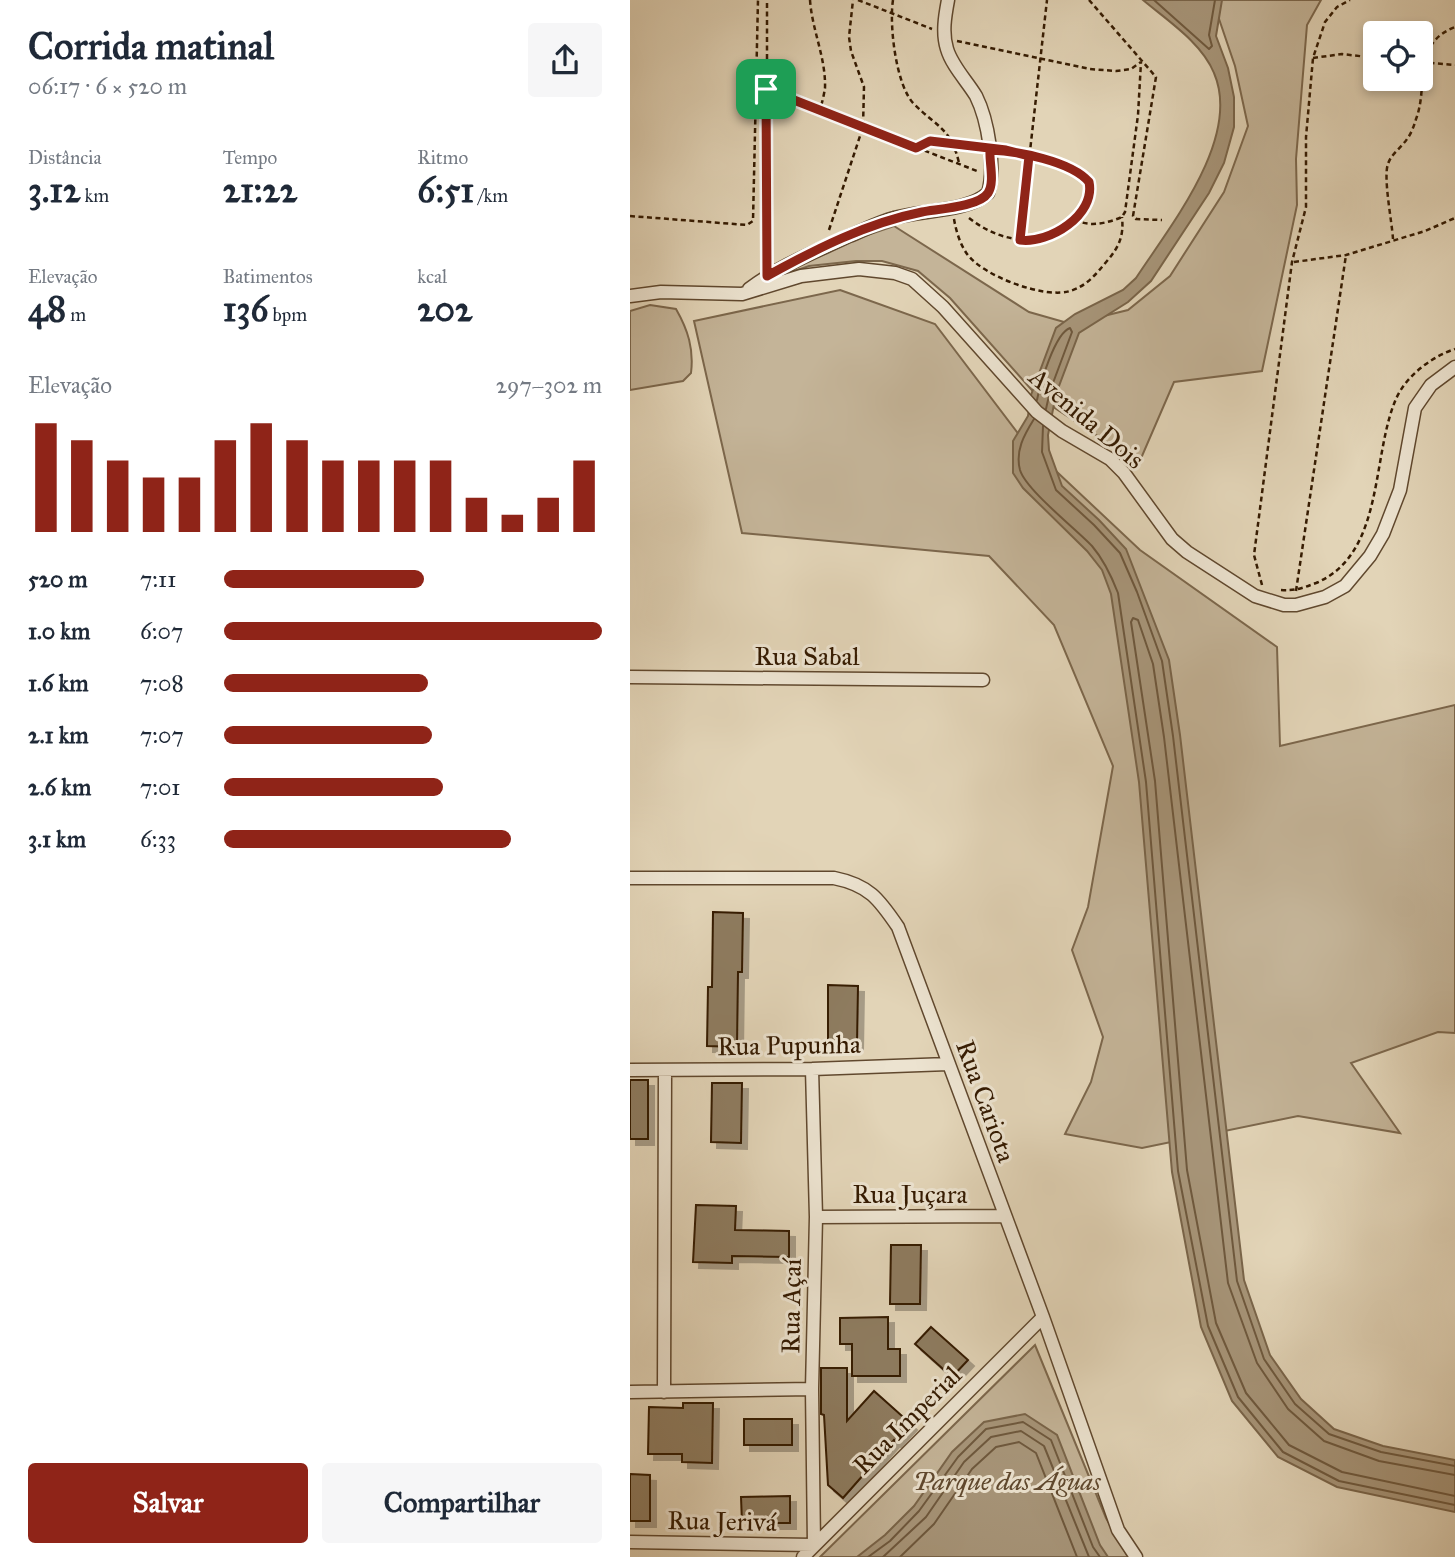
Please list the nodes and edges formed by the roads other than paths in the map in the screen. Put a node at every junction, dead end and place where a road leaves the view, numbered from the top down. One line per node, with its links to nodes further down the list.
1 (948, 0): 2 (street)
2 (742, 294): 3 (street, Avenida Dois); 4 (street, Avenida Dois)
3 (630, 296)
4 (1455, 367)
5 (630, 677): 6 (street, Rua Sabal)
6 (983, 680)
7 (630, 878): 8 (street, Rua Cariota)
8 (948, 1064): 9 (street, Rua Pupunha); 12 (street, Rua Cariota)
9 (812, 1069): 11 (street, Rua Pupunha); 13 (street, Rua Açaí)
10 (630, 1070): 11 (street, Rua Pupunha)
11 (665, 1070): 17 (street)
12 (1005, 1216): 13 (street, Rua Juçara); 14 (street, Rua Cariota)
13 (816, 1217): 15 (street, Rua Açaí)
14 (1043, 1317): 19 (street, Rua Imperial); 21 (street, Rua Cariota)
15 (813, 1389): 17 (street); 19 (street, Rua Açaí)
16 (630, 1392): 17 (street)
17 (664, 1392)
18 (630, 1542): 19 (street, Rua Jerivá)
19 (814, 1545): 20 (street, Rua Imperial)
20 (803, 1557)
21 (1136, 1557)

